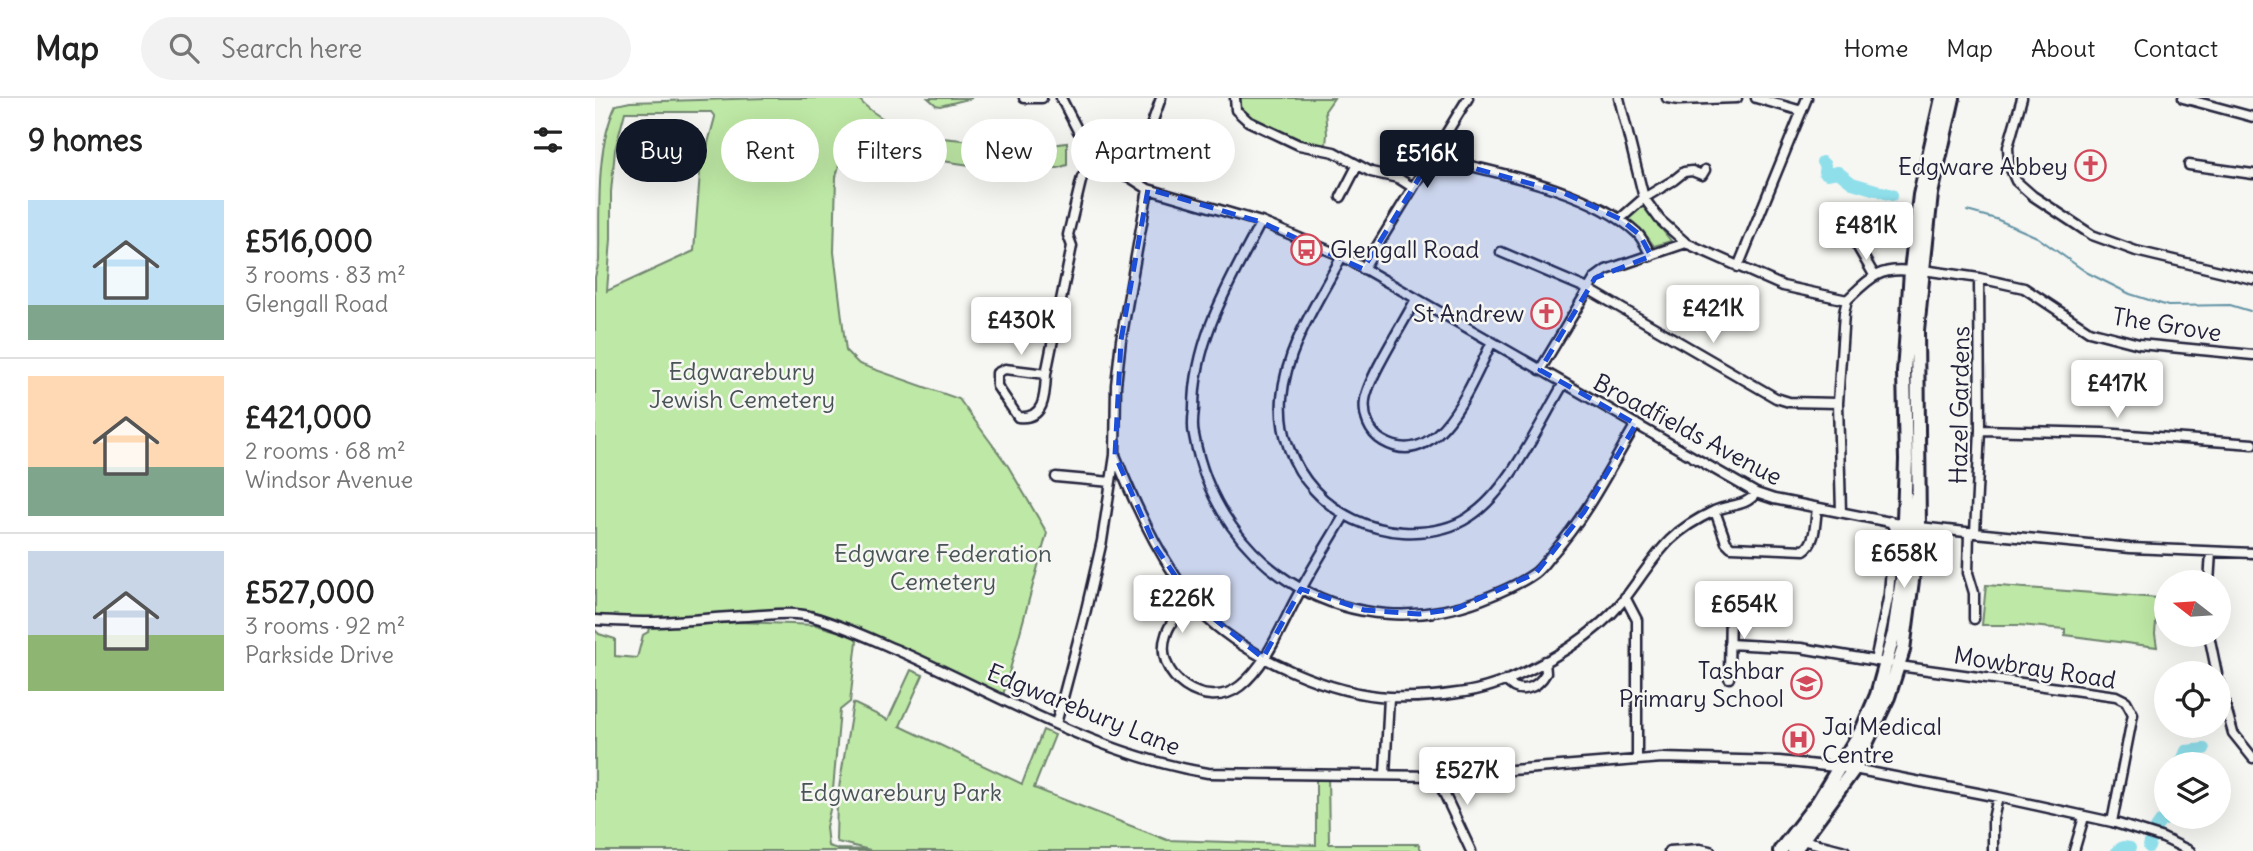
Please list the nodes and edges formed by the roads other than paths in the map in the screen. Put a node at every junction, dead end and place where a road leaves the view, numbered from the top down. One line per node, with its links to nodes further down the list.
1 (1024, 98): 2 (street)
2 (1042, 98)
3 (1061, 98): 18 (street, Broadfields Avenue)
4 (1161, 98): 19 (street)
5 (1235, 98): 22 (street)
6 (1468, 98): 20 (street)
7 (1619, 98): 30 (street)
8 (1667, 98): 9 (street)
9 (1737, 98)
10 (1756, 98): 16 (street)
11 (1807, 98): 16 (street)
12 (1942, 98): 40 (highway)
13 (1953, 98): 40 (highway)
14 (2022, 98): 43 (street)
15 (2183, 98): 17 (street)
16 (1802, 111): 38 (street)
17 (2253, 117)
18 (1072, 119)
19 (1154, 119)
20 (1431, 157): 27 (street); 31 (street)
21 (2189, 165): 24 (street)
22 (1357, 166): 27 (street); 29 (street)
23 (1705, 170): 30 (street)
24 (2253, 174)
25 (1081, 182): 50 (street)
26 (1136, 182): 28 (street, Broadfields Avenue)
27 (1412, 187): 39 (street)
28 (1148, 189): 32 (street, Broadfields Avenue); 56 (street)
29 (1341, 197)
30 (1644, 198): 31 (street); 33 (street)
31 (1619, 219): 37 (street)
32 (1261, 222): 36 (street, Broadfields Avenue); 69 (street)
33 (1686, 243): 37 (street); 38 (street)
34 (1856, 244): 41 (street)
35 (1501, 252): 44 (street)
36 (1342, 256): 39 (street, Broadfields Avenue); 63 (street)
37 (1651, 256): 44 (street)
38 (1738, 267): 46 (street)
39 (1363, 269): 45 (street, Broadfields Avenue)
40 (1917, 271): 41 (street, The Grove); 42 (street, The Grove); 64 (highway); 64 (highway)
41 (1874, 275): 46 (street)
42 (1979, 278): 48 (street, The Grove); 54 (street, Hazel Gardens)
43 (2253, 279)
44 (1588, 289): 49 (street); 52 (street)
45 (1416, 299): 47 (street, Broadfields Avenue); 47 (street)
46 (1847, 300): 52 (street)
47 (1492, 342): 49 (street, Broadfields Avenue)
48 (2253, 355)
49 (1539, 370): 51 (street, Broadfields Avenue)
50 (1045, 374): 50 (street)
51 (1563, 383): 53 (street, Broadfields Avenue); 63 (street)
52 (1838, 403): 62 (street)
53 (1636, 424): 59 (street, Broadfields Avenue); 69 (street)
54 (1980, 430): 55 (street); 65 (street, Hazel Gardens)
55 (2253, 444)
56 (1115, 455): 58 (street); 71 (street)
57 (1056, 477): 58 (street)
58 (1111, 482): 82 (street)
59 (1756, 493): 60 (street, Broadfields Avenue); 61 (street)
60 (1817, 508): 61 (street); 62 (street, Broadfields Avenue)
61 (1715, 511): 70 (street)
62 (1841, 512): 64 (street, Broadfields Avenue)
63 (1344, 516): 69 (street)
64 (1905, 524): 65 (street, Broadfields Avenue); 78 (highway); 78 (highway); 78 (street)
65 (1972, 533): 66 (street, Broadfields Avenue); 73 (street, Hazel Gardens)
66 (2211, 552): 67 (street, Broadfields Avenue); 68 (street)
67 (2253, 552)
68 (2210, 570)
69 (1301, 589): 76 (street)
70 (1625, 597): 77 (street); 85 (street)
71 (1192, 601): 76 (street); 76 (street)
72 (1730, 604): 75 (street)
73 (1974, 618)
74 (595, 620): 82 (street, Edgwarebury Lane)
75 (1729, 644): 78 (street, Mowbray Road); 79 (street)
76 (1263, 658): 81 (street)
77 (1545, 661): 80 (street); 80 (street)
78 (1887, 664): 86 (highway); 91 (street, Mowbray Road)
79 (1729, 678)
80 (1506, 680): 81 (street)
81 (1389, 697): 87 (street)
82 (1056, 724): 87 (street, Edgwarebury Lane)
83 (2231, 729): 84 (street)
84 (2253, 758)
85 (1637, 760): 86 (street, Edgwarebury Lane); 88 (street, Edgwarebury Lane)
86 (1847, 769): 89 (street, Edgwarebury Lane); 92 (highway); 96 (highway)
87 (1385, 774): 88 (street, Edgwarebury Lane)
88 (1436, 776): 93 (street)
89 (1998, 797): 90 (street, Edgwarebury Lane); 98 (street)
90 (2084, 817): 91 (street, Edgwarebury Lane); 99 (street)
91 (2112, 822): 100 (street, Edgwarebury Lane)
92 (1798, 846): 97 (street)
93 (1471, 851)
94 (1669, 851): 95 (street)
95 (1710, 851)
96 (1780, 851)
97 (1845, 851)
98 (1993, 851)
99 (2074, 851)
100 (2190, 851)

